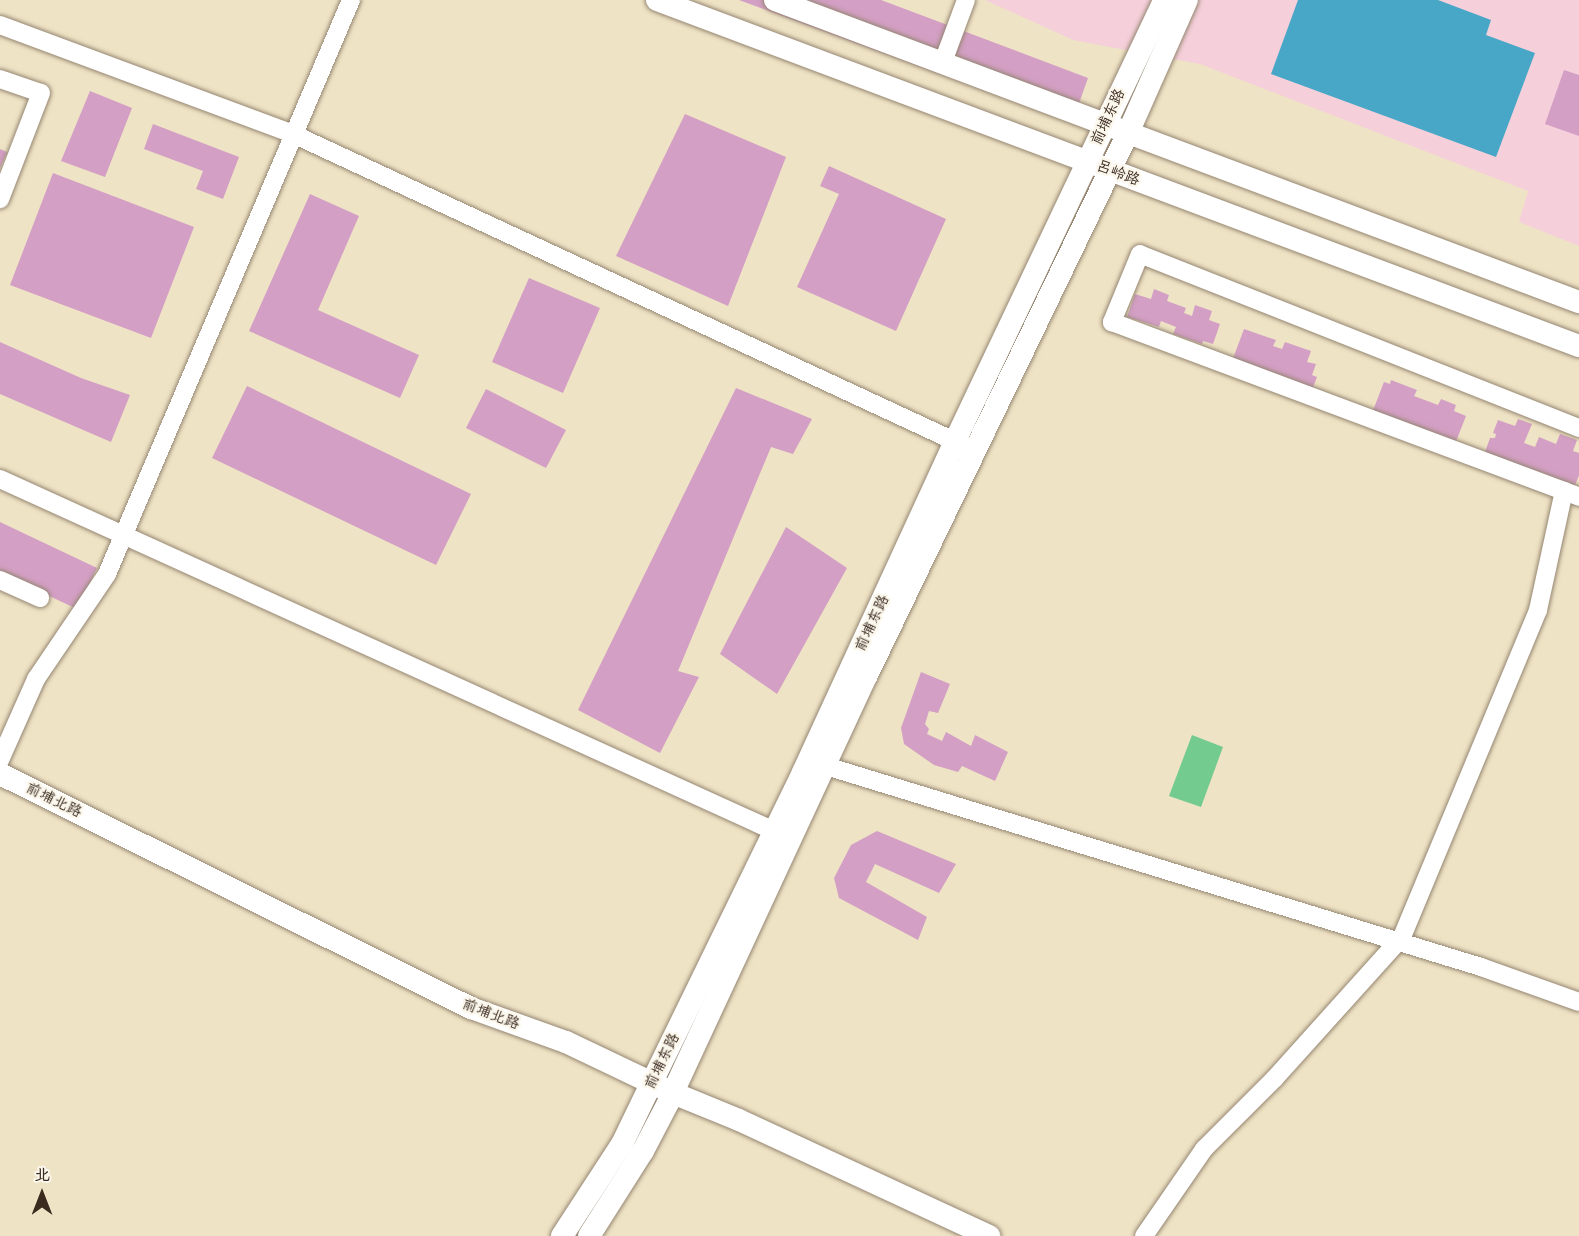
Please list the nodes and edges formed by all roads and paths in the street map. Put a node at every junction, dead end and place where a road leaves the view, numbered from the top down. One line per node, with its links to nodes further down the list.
1 (351, 0): 12 (street)
2 (657, 0): 13 (main road, 吕岭路)
3 (775, 0): 8 (main road)
4 (966, 0): 8 (street)
5 (1164, 0): 10 (main road, 前埔东路)
6 (1186, 0): 11 (main road, 前埔东路)
7 (0, 24): 12 (street)
8 (943, 62): 10 (main road)
9 (0, 79): 15 (street)
10 (1106, 123): 11 (main road); 13 (main road, 前埔东路)
11 (1128, 133): 14 (main road, 前埔东路); 16 (main road)
12 (295, 135): 19 (street); 22 (street)
13 (1087, 161): 14 (main road, 吕岭路); 19 (main road, 前埔东路)
14 (1110, 170): 17 (main road, 吕岭路); 19 (main road, 前埔东路)
15 (0, 199)
16 (1579, 303)
17 (1579, 346)
18 (1579, 428): 21 (street)
19 (965, 446): 26 (main road, 前埔东路)
20 (0, 479): 22 (street)
21 (1571, 494): 29 (street)
22 (124, 535): 25 (street); 28 (street)
23 (0, 580): 24 (street)
24 (40, 598)
25 (0, 760)
26 (817, 763): 28 (main road, 前埔东路); 29 (street)
27 (0, 774): 31 (main road, 前埔北路)
28 (783, 835): 31 (main road, 前埔东路); 32 (main road, 前埔东路)
29 (1398, 942): 30 (street); 36 (street)
30 (1579, 1002)
31 (652, 1082): 32 (main road, 前埔北路); 33 (main road, 前埔东路)
32 (673, 1093): 34 (main road, 前埔东路); 35 (main road, 前埔北路)
33 (562, 1236)
34 (589, 1236)
35 (989, 1236)
36 (1144, 1236)

